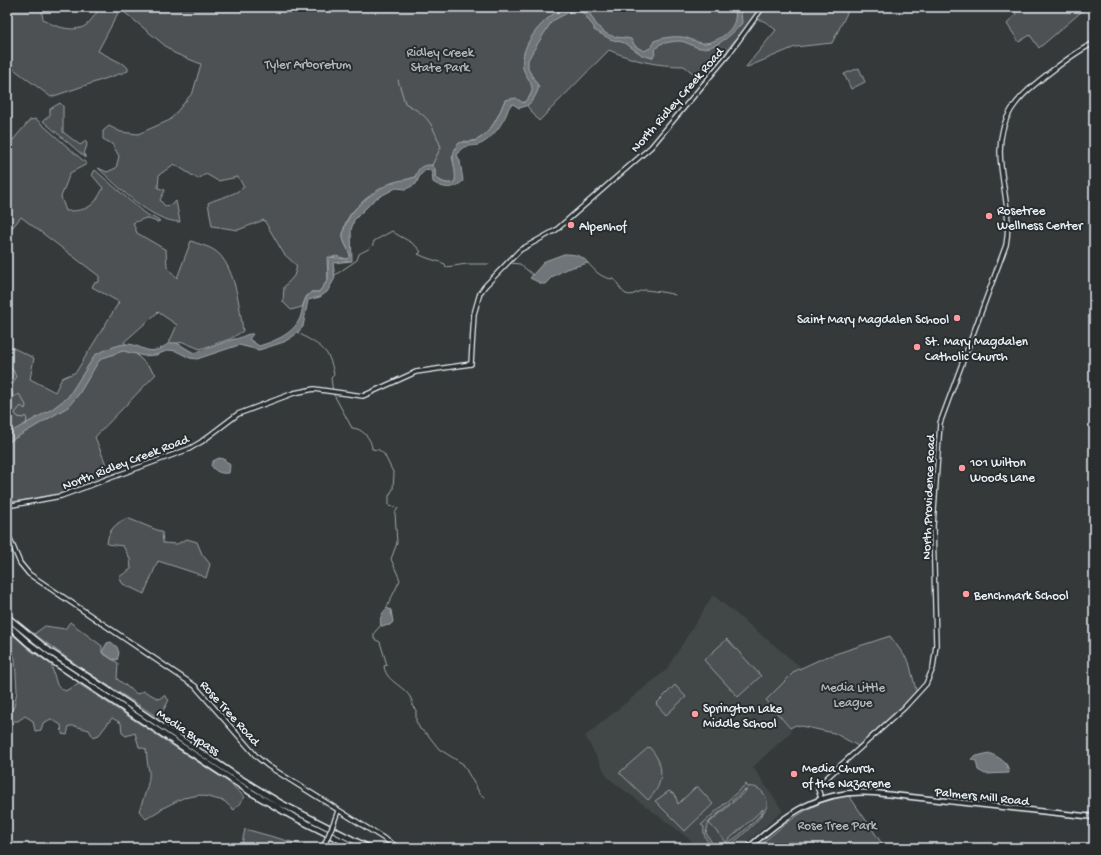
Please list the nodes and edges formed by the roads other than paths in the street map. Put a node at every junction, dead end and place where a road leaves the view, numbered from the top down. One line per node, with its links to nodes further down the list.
1 (763, 7): 3 (street, North Ridley Creek Road)
2 (1094, 43): 7 (street, North Providence Road)
3 (7, 506)
4 (7, 532): 8 (street, Rose Tree Road)
5 (7, 617): 12 (highway, Media Bypass)
6 (7, 624): 11 (highway, Media Bypass)
7 (821, 798): 9 (main road, Palmers Mill Road); 14 (main road)
8 (338, 811): 10 (street, bridge); 13 (street, Rose Tree Road)
9 (1094, 817)
10 (323, 848)
11 (356, 848)
12 (369, 848)
13 (399, 848)
14 (748, 848)

